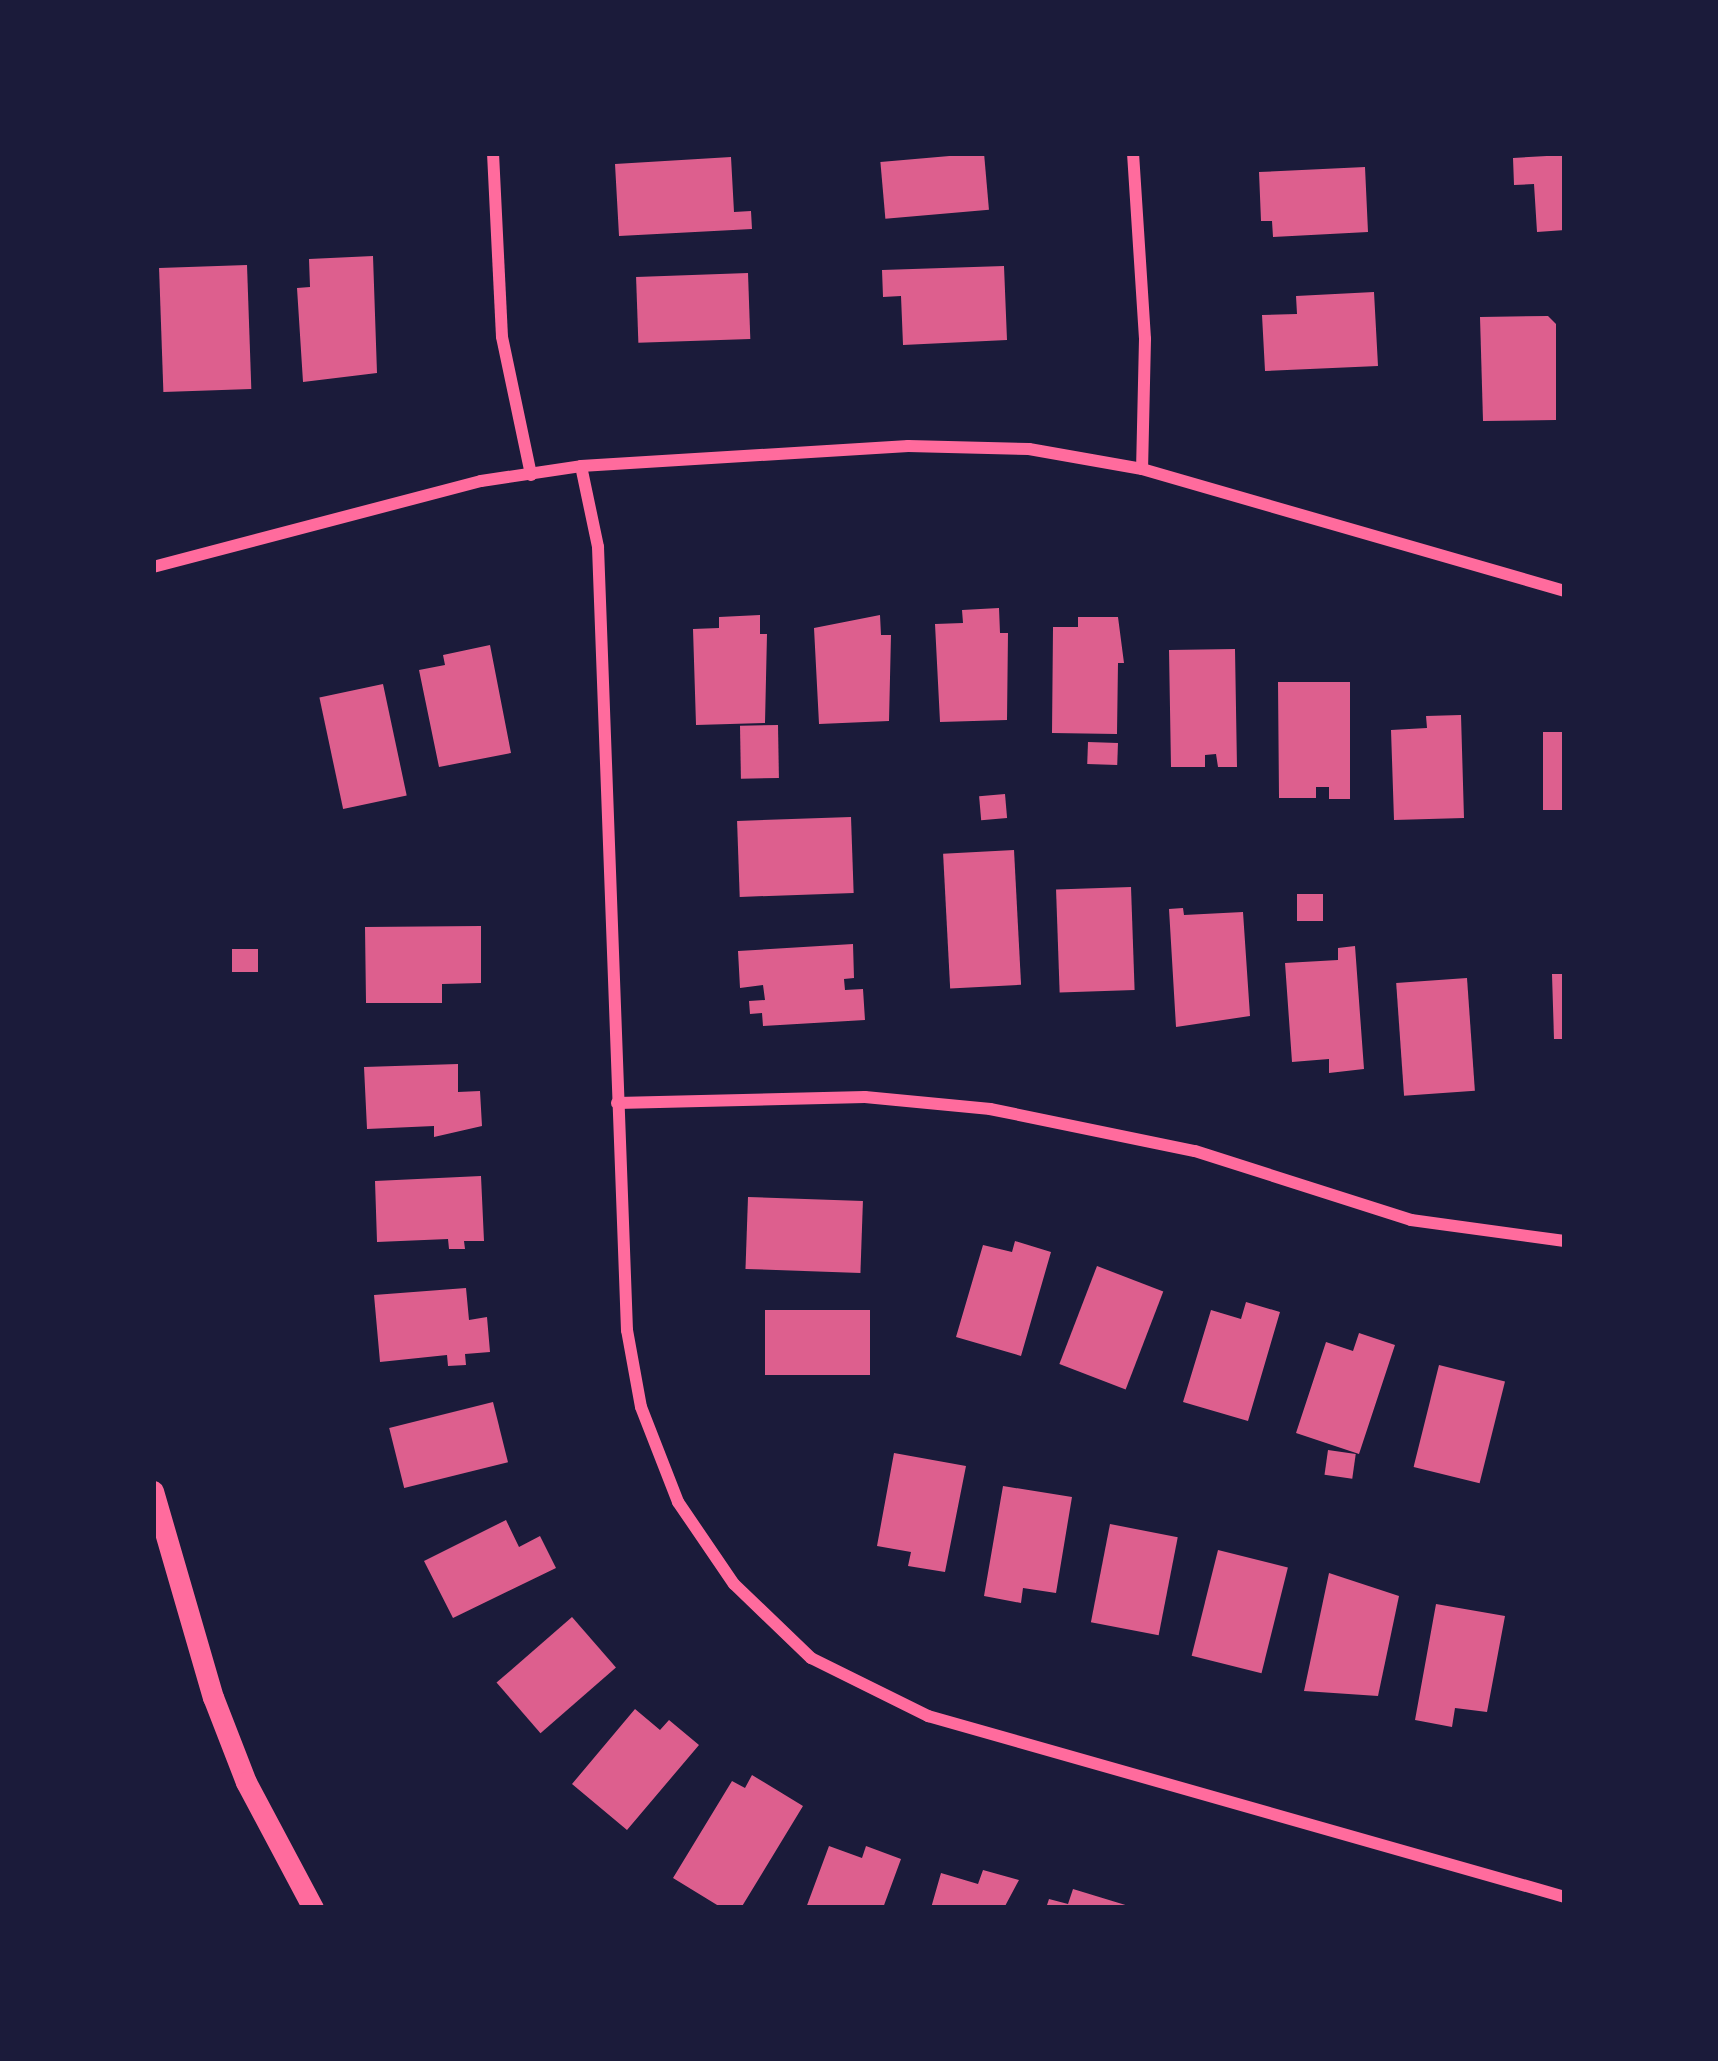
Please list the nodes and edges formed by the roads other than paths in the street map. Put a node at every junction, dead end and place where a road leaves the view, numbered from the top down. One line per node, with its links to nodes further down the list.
1 (493, 153): 5 (street)
2 (1133, 153): 4 (street)
3 (580, 466): 4 (street); 5 (street); 8 (street)
4 (1142, 469): 7 (street)
5 (531, 475): 6 (street)
6 (153, 567)
7 (1565, 591)
8 (617, 1103): 9 (street); 11 (street)
9 (1565, 1241)
10 (153, 1491): 12 (street)
11 (1565, 1898)
12 (313, 1908)

